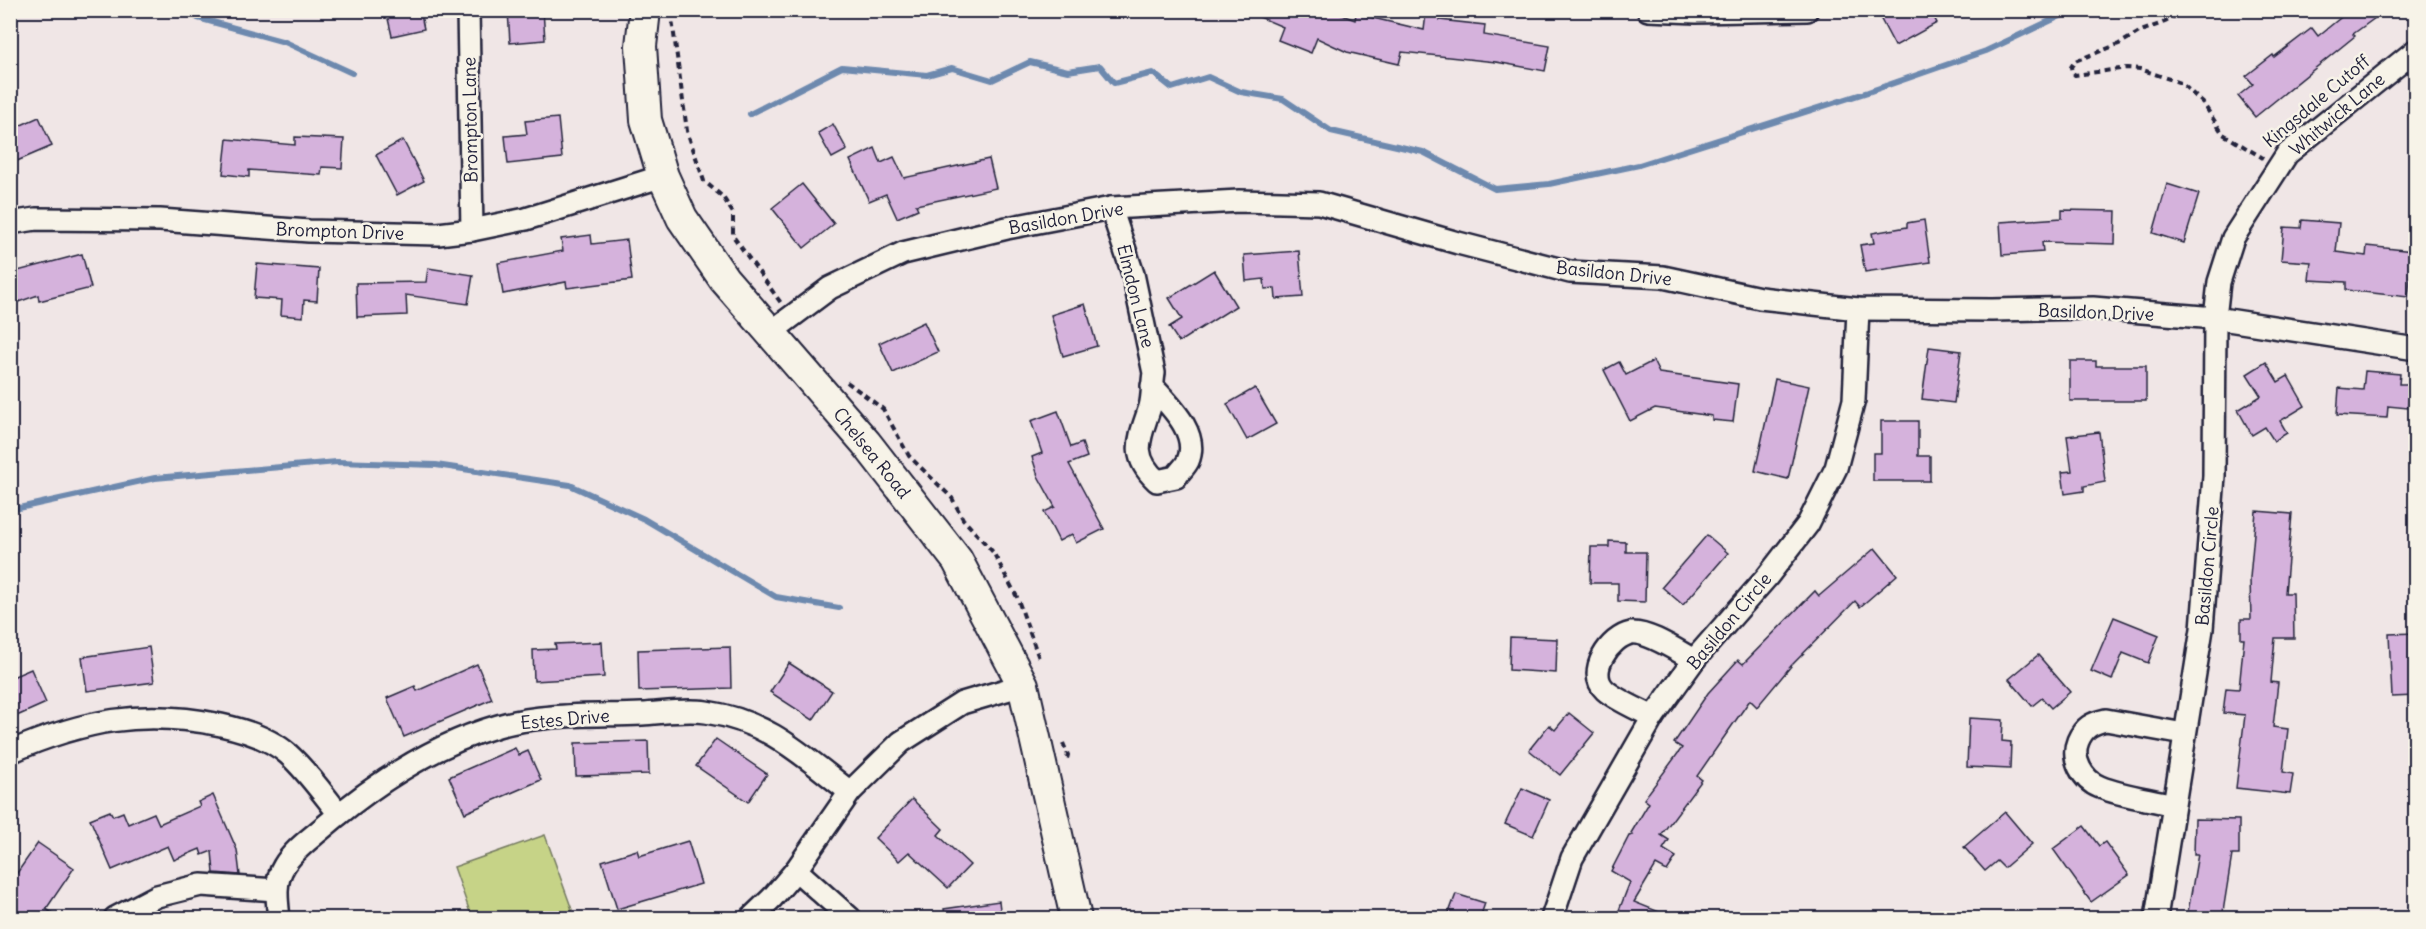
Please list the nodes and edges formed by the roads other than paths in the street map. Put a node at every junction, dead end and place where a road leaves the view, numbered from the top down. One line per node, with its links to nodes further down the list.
1 (468, 10): 9 (street, Brompton Lane)
2 (645, 10): 6 (street, Chelsea Road)
3 (1648, 10): 4 (street)
4 (1807, 10)
5 (2415, 50): 11 (street, Whitwick Lane)
6 (663, 176): 9 (street, Brompton Drive); 12 (street, Chelsea Road)
7 (1111, 207): 10 (street, Basildon Drive); 12 (street, Basildon Drive); 14 (street, Elmdon Lane)
8 (10, 223): 9 (street, Brompton Drive)
9 (472, 230)
10 (1858, 309): 11 (street, Basildon Drive); 15 (street, Basildon Circle)
11 (2216, 318): 13 (street, Basildon Drive); 18 (street, Basildon Circle)
12 (771, 332): 16 (street, Chelsea Road)
13 (2415, 350)
14 (1152, 386)
15 (1694, 660): 17 (street, Basildon Circle); 17 (street)
16 (1023, 685): 20 (street); 29 (street, Chelsea Road)
17 (1653, 717): 30 (street, Basildon Circle)
18 (2184, 734): 21 (street, Basildon Circle); 21 (street)
19 (10, 752): 22 (street)
20 (850, 792): 22 (street, Estes Drive); 23 (street)
21 (2173, 805): 31 (street, Basildon Circle)
22 (339, 814): 24 (street, Estes Drive)
23 (796, 870): 27 (street); 28 (street)
24 (276, 890): 25 (street); 26 (street, Estes Drive)
25 (115, 918)
26 (279, 918)
27 (750, 918)
28 (850, 918)
29 (1076, 918)
30 (1552, 918)
31 (2157, 918)

